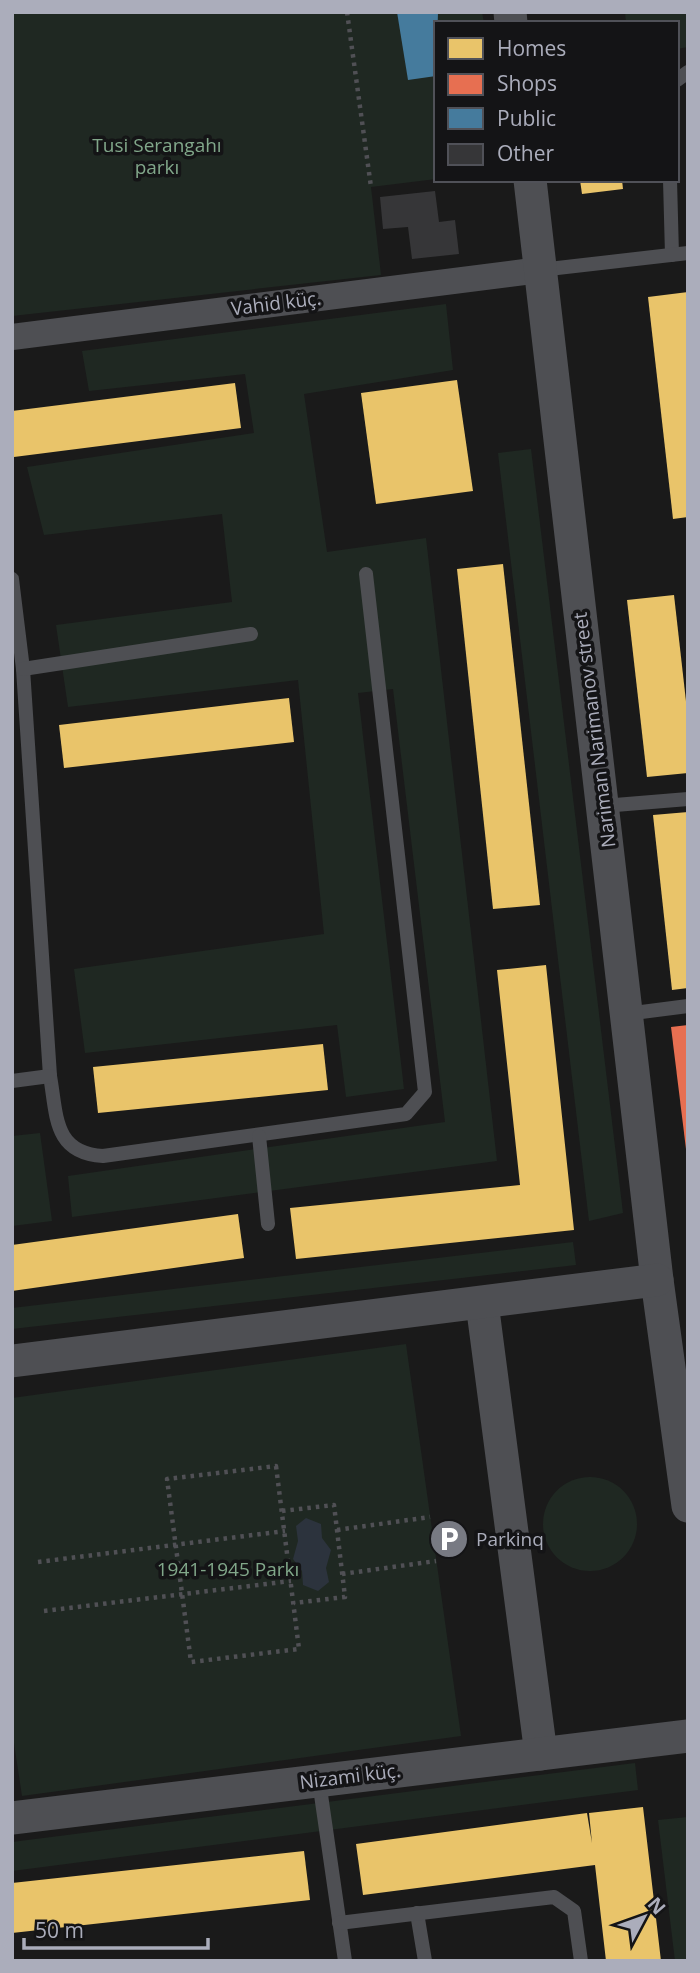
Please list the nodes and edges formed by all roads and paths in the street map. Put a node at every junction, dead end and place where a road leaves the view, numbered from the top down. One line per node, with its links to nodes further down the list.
1 (347, 12): 4 (path)
2 (530, 182): 7 (street, Nariman Narimanov street)
3 (670, 182): 6 (lane)
4 (371, 187)
5 (688, 253): 6 (lane)
6 (672, 255): 7 (lane)
7 (540, 270): 8 (street, Vahid küç.); 15 (street, Nariman Narimanov street)
8 (12, 337)
9 (366, 574): 20 (lane)
10 (12, 579): 11 (lane)
11 (15, 623): 13 (lane)
12 (251, 634): 13 (lane)
13 (23, 669): 18 (lane)
14 (688, 799): 15 (lane)
15 (603, 806): 17 (street, Nariman Narimanov street)
16 (688, 1006): 17 (lane)
17 (626, 1014): 22 (street, Nariman Narimanov street)
18 (50, 1076): 19 (lane); 20 (lane)
19 (12, 1081)
20 (259, 1136): 21 (lane)
21 (268, 1224)
22 (657, 1280): 23 (street); 25 (street, Nariman Narimanov street)
23 (482, 1303): 24 (street); 39 (street)
24 (12, 1361)
25 (688, 1506)
26 (282, 1511): 28 (path); 29 (path); 30 (path)
27 (430, 1517): 28 (path)
28 (337, 1530): 33 (path)
29 (285, 1531): 30 (path); 34 (path)
30 (176, 1544): 32 (path); 35 (path)
31 (436, 1561): 33 (path)
32 (38, 1562)
33 (342, 1574): 36 (path)
34 (291, 1581): 35 (path); 36 (path)
35 (182, 1594): 36 (path); 37 (path)
36 (294, 1604)
37 (44, 1611)
38 (688, 1736): 39 (street, Nizami küç.)
39 (541, 1754): 40 (street, Nizami küç.)
40 (319, 1780): 41 (street, Nizami küç.); 43 (lane)
41 (12, 1818)
42 (417, 1913): 43 (lane); 45 (lane); 46 (lane)
43 (339, 1923): 44 (lane)
44 (345, 1961)
45 (425, 1961)
46 (581, 1961)

